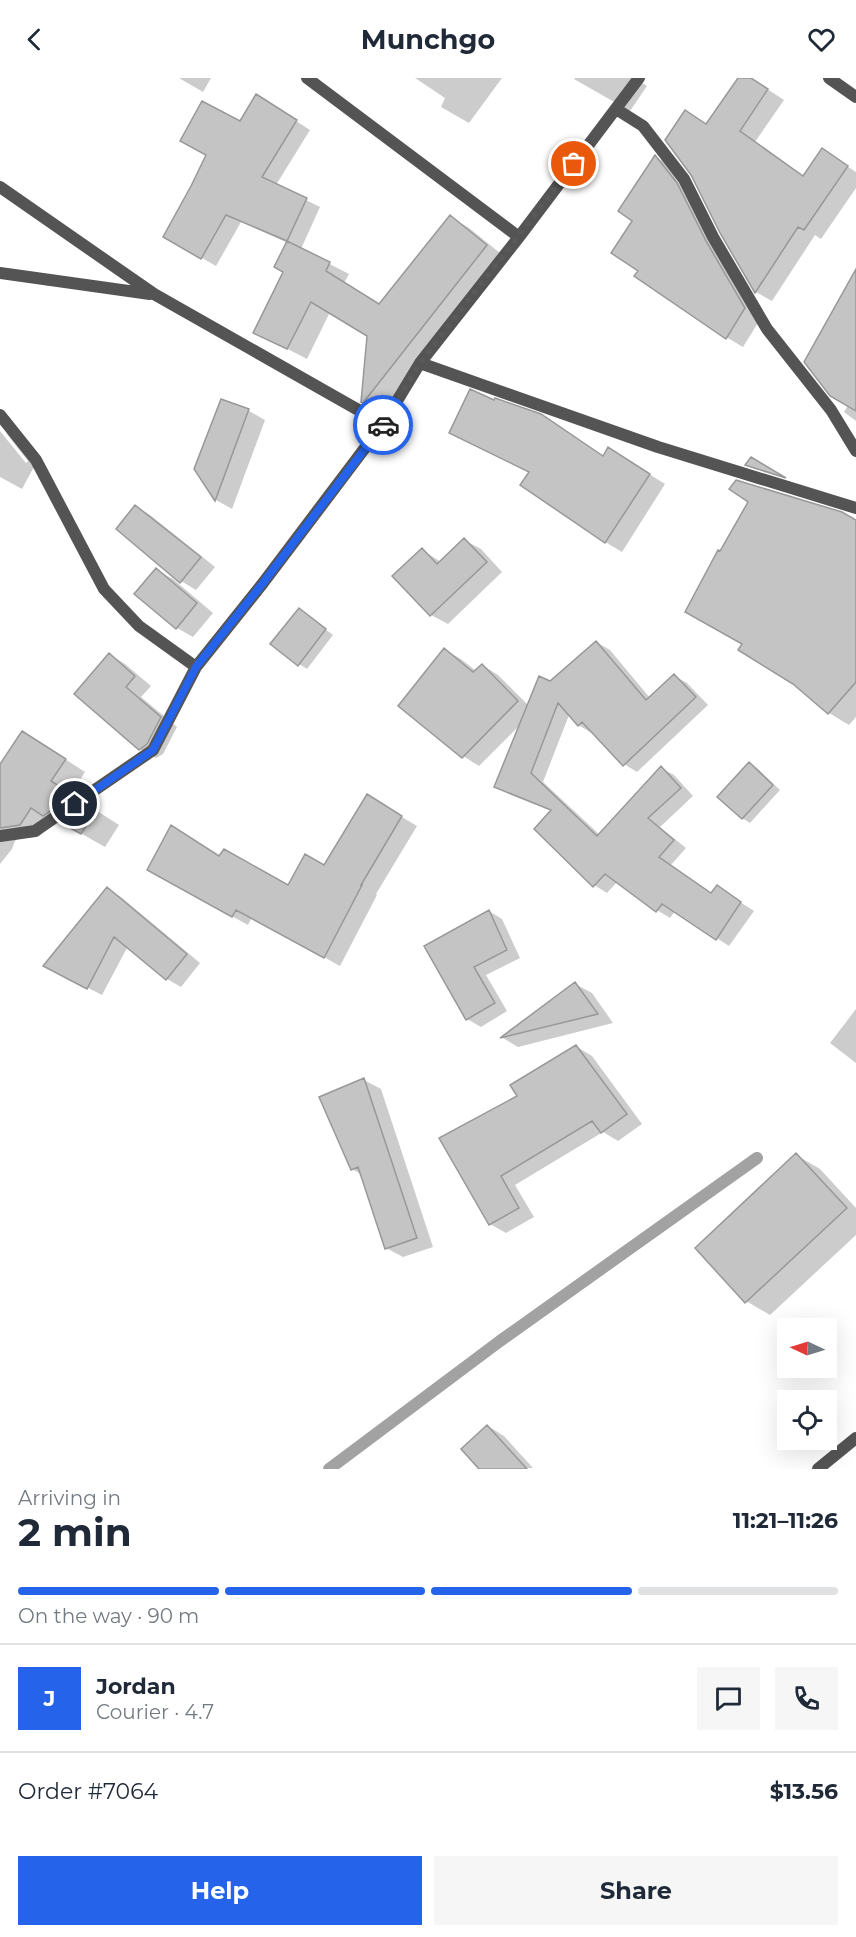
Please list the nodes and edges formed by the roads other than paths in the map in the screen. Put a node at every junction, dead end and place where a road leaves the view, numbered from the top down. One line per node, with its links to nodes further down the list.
1 (307, 78): 7 (street)
2 (639, 78): 5 (street)
3 (829, 78): 4 (street)
4 (856, 97)
5 (616, 109): 7 (street); 13 (street)
6 (0, 187): 9 (street)
7 (519, 237): 10 (street)
8 (0, 273): 9 (street)
9 (154, 294): 12 (street)
10 (420, 363): 12 (street); 14 (street)
11 (0, 415): 15 (street)
12 (383, 424): 15 (street)
13 (856, 452)
14 (856, 508)
15 (196, 667): 16 (street)
16 (0, 836)
17 (856, 1438): 18 (street)
18 (818, 1469)

